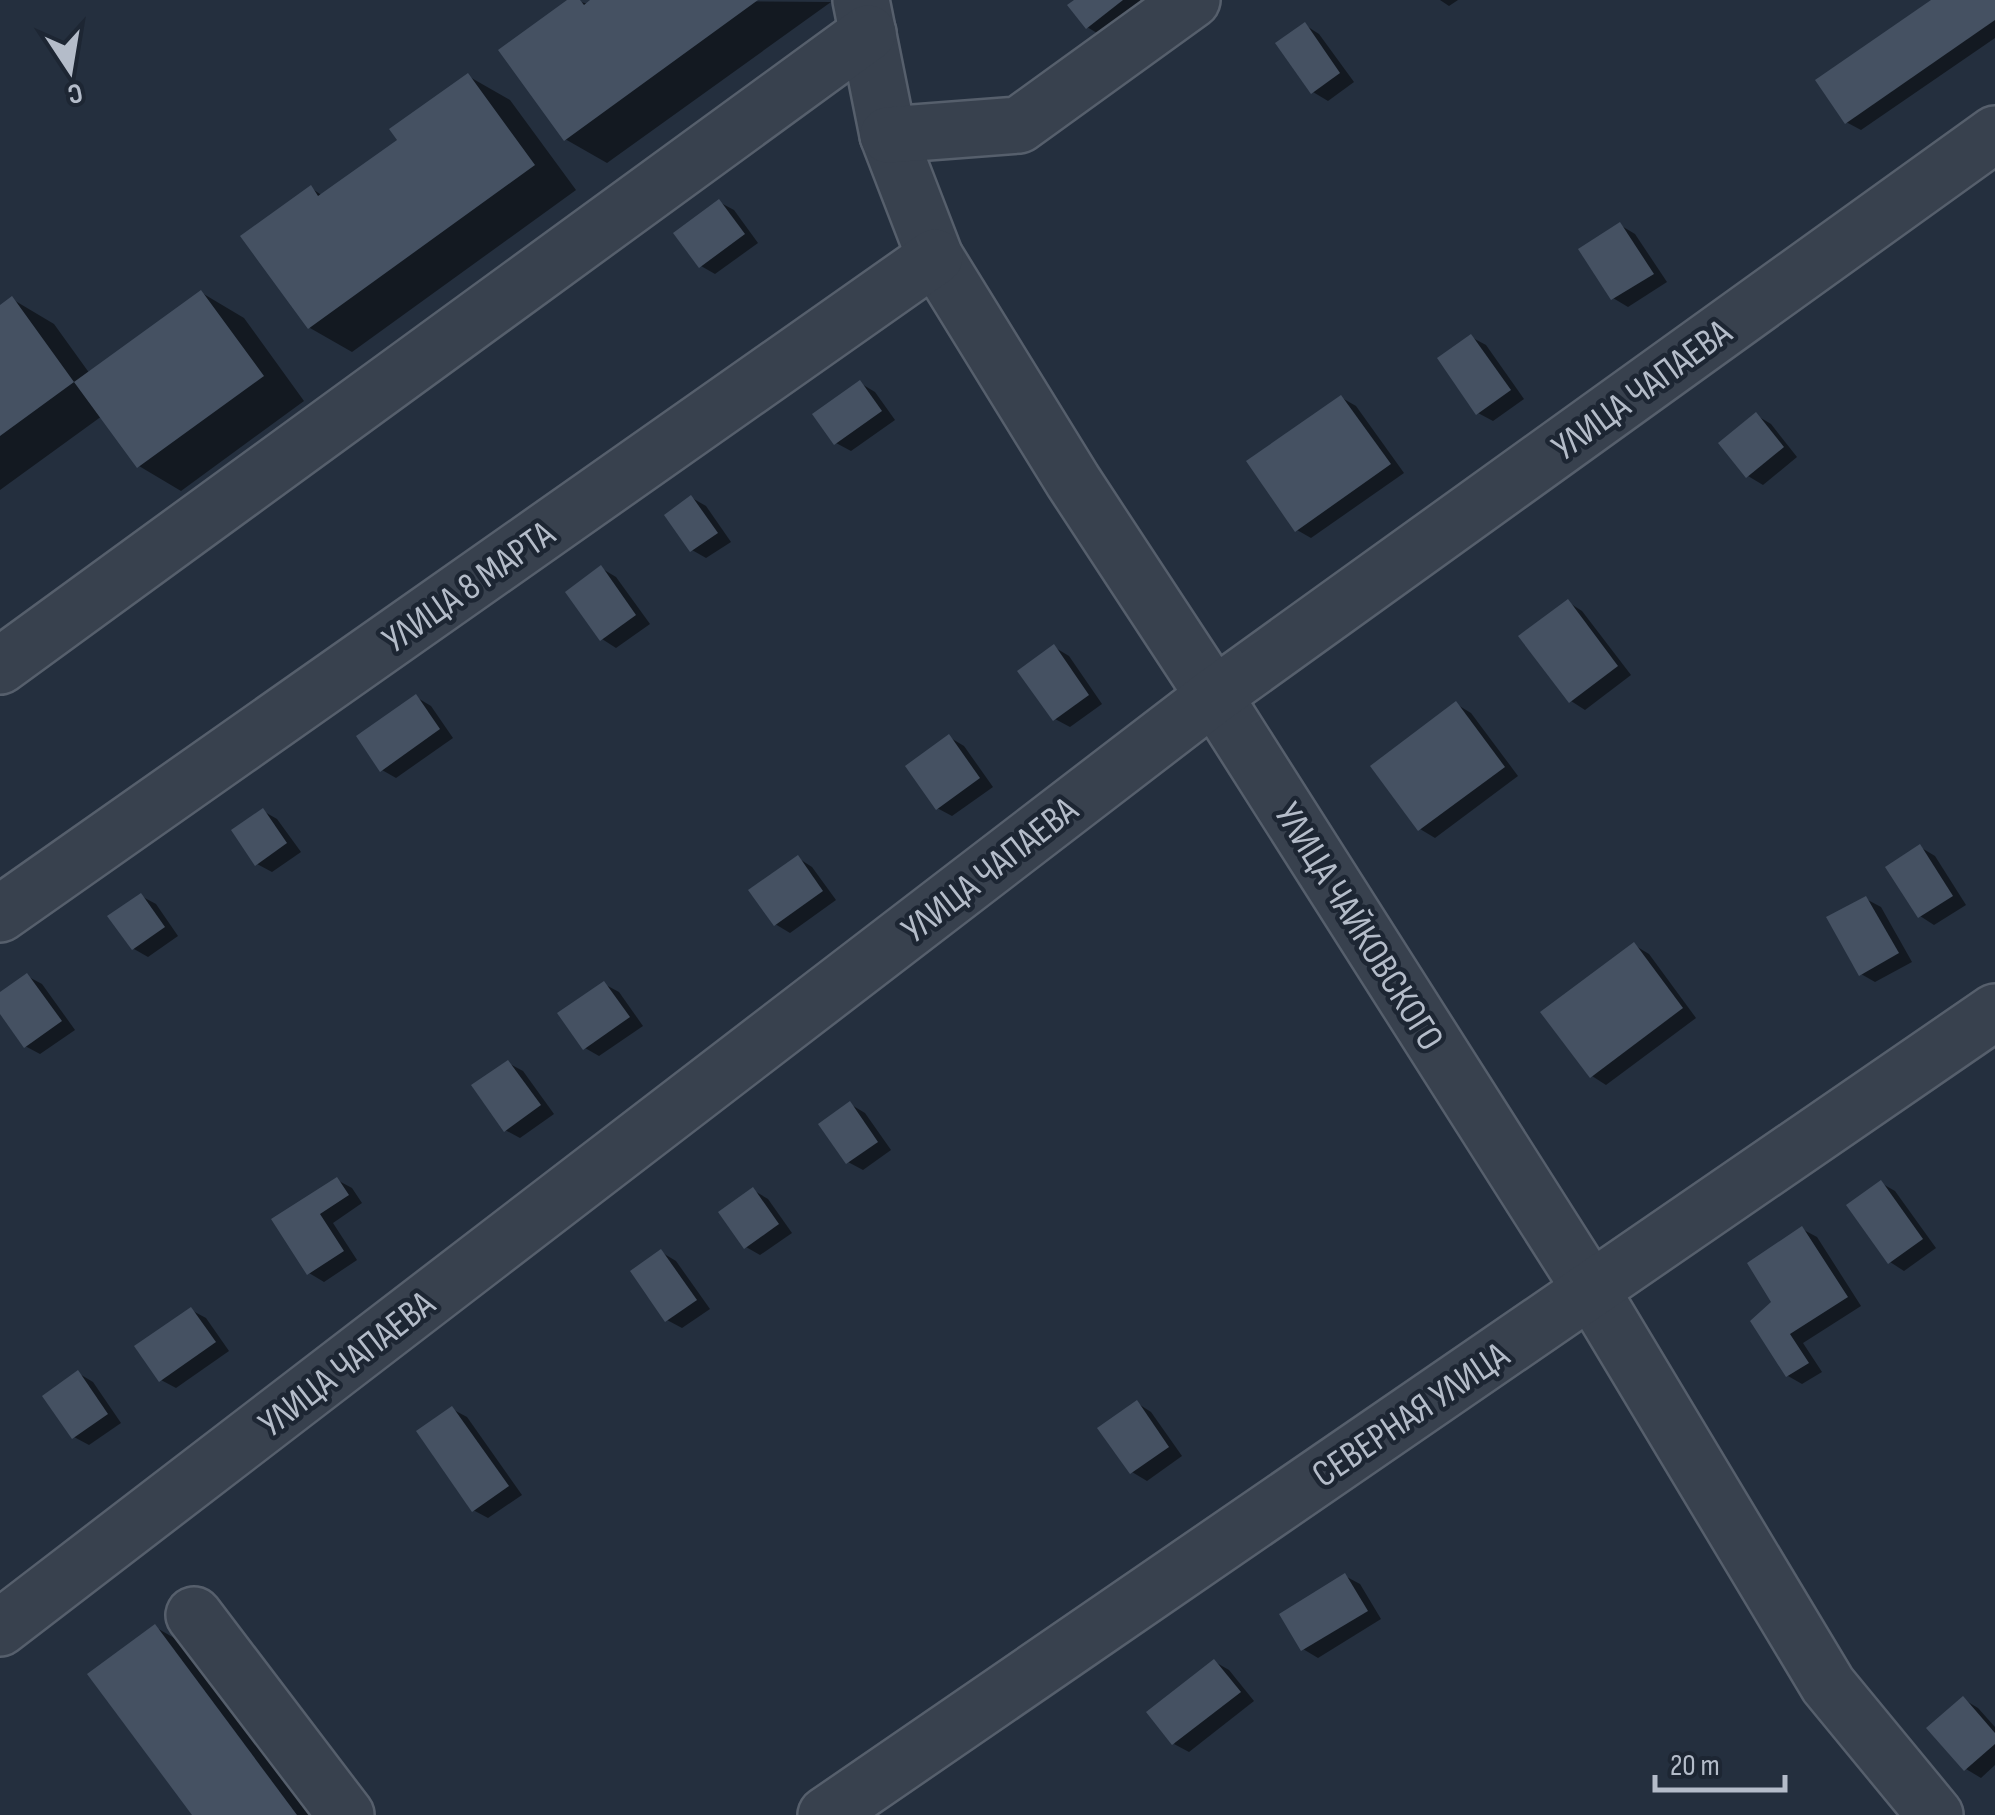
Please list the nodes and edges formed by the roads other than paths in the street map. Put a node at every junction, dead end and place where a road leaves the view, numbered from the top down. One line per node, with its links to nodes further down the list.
1 (1192, 0): 4 (street)
2 (864, 16): 4 (street, УЛИЦА ЧАЙКОВСКОГО); 6 (street)
3 (1995, 134): 7 (street, УЛИЦА ЧАПАЕВА)
4 (888, 135): 5 (street, УЛИЦА ЧАЙКОВСКОГО)
5 (935, 257): 7 (street, УЛИЦА ЧАЙКОВСКОГО); 8 (street, УЛИЦА 8 МАРТА)
6 (0, 666)
7 (1214, 696): 10 (street, УЛИЦА ЧАЙКОВСКОГО); 12 (street, УЛИЦА ЧАПАЕВА)
8 (0, 914)
9 (1995, 1012): 10 (street, СЕВЕРНАЯ УЛИЦА)
10 (1590, 1290): 14 (street, СЕВЕРНАЯ УЛИЦА); 15 (street, УЛИЦА ЧАЙКОВСКОГО)
11 (194, 1615): 13 (street)
12 (0, 1628)
13 (346, 1815)
14 (826, 1815)
15 (1934, 1815)

